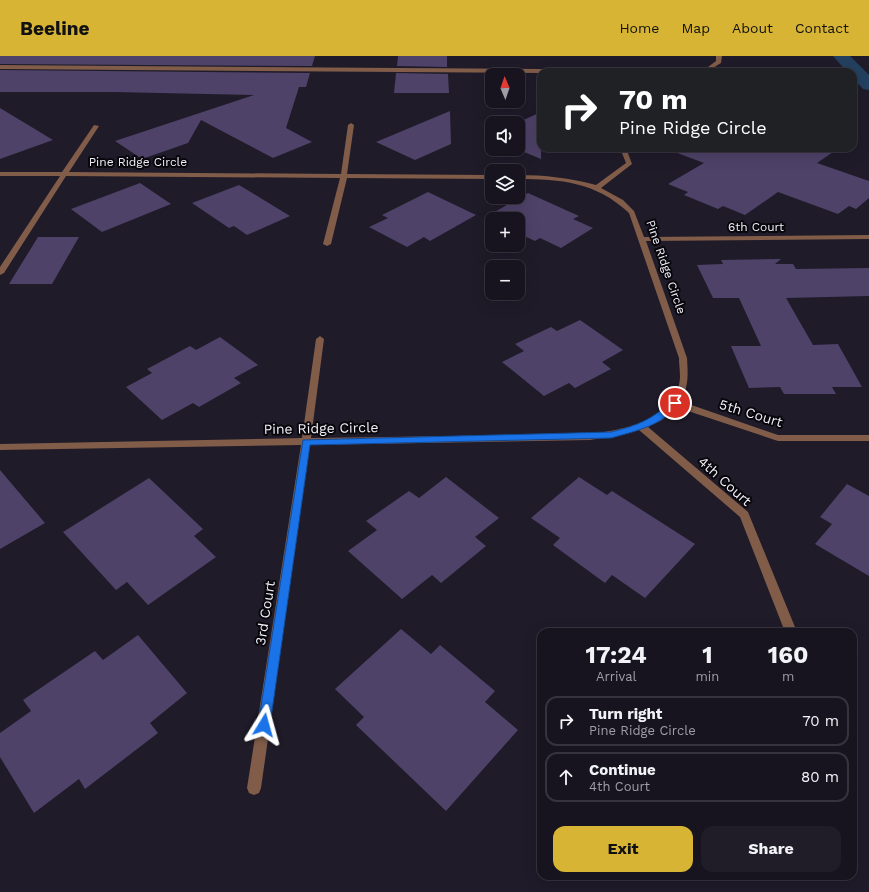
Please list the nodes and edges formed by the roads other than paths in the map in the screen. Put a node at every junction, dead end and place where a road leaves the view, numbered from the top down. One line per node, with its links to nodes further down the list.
1 (719, 56): 3 (street)
2 (0, 66): 4 (street)
3 (709, 68)
4 (537, 71)
5 (351, 125): 10 (street)
6 (96, 126): 9 (street)
7 (624, 152): 13 (street)
8 (0, 174): 9 (street, Pine Ridge Circle)
9 (64, 174): 10 (street, Pine Ridge Circle); 17 (street)
10 (344, 176): 11 (street, Pine Ridge Circle); 16 (street)
11 (485, 177)
12 (525, 177): 13 (street, Pine Ridge Circle)
13 (597, 188): 15 (street, Pine Ridge Circle)
14 (869, 237): 15 (street, 6th Court)
15 (643, 239): 19 (street, Pine Ridge Circle)
16 (327, 244)
17 (0, 273)
18 (320, 339): 22 (street, 3rd Court)
19 (675, 403): 20 (street); 21 (street, 5th Court)
20 (642, 427): 22 (street, Pine Ridge Circle); 24 (street, 4th Court)
21 (869, 438)
22 (306, 442): 23 (street, Pine Ridge Circle); 25 (street, 3rd Court)
23 (0, 447)
24 (790, 628)
25 (254, 788)

